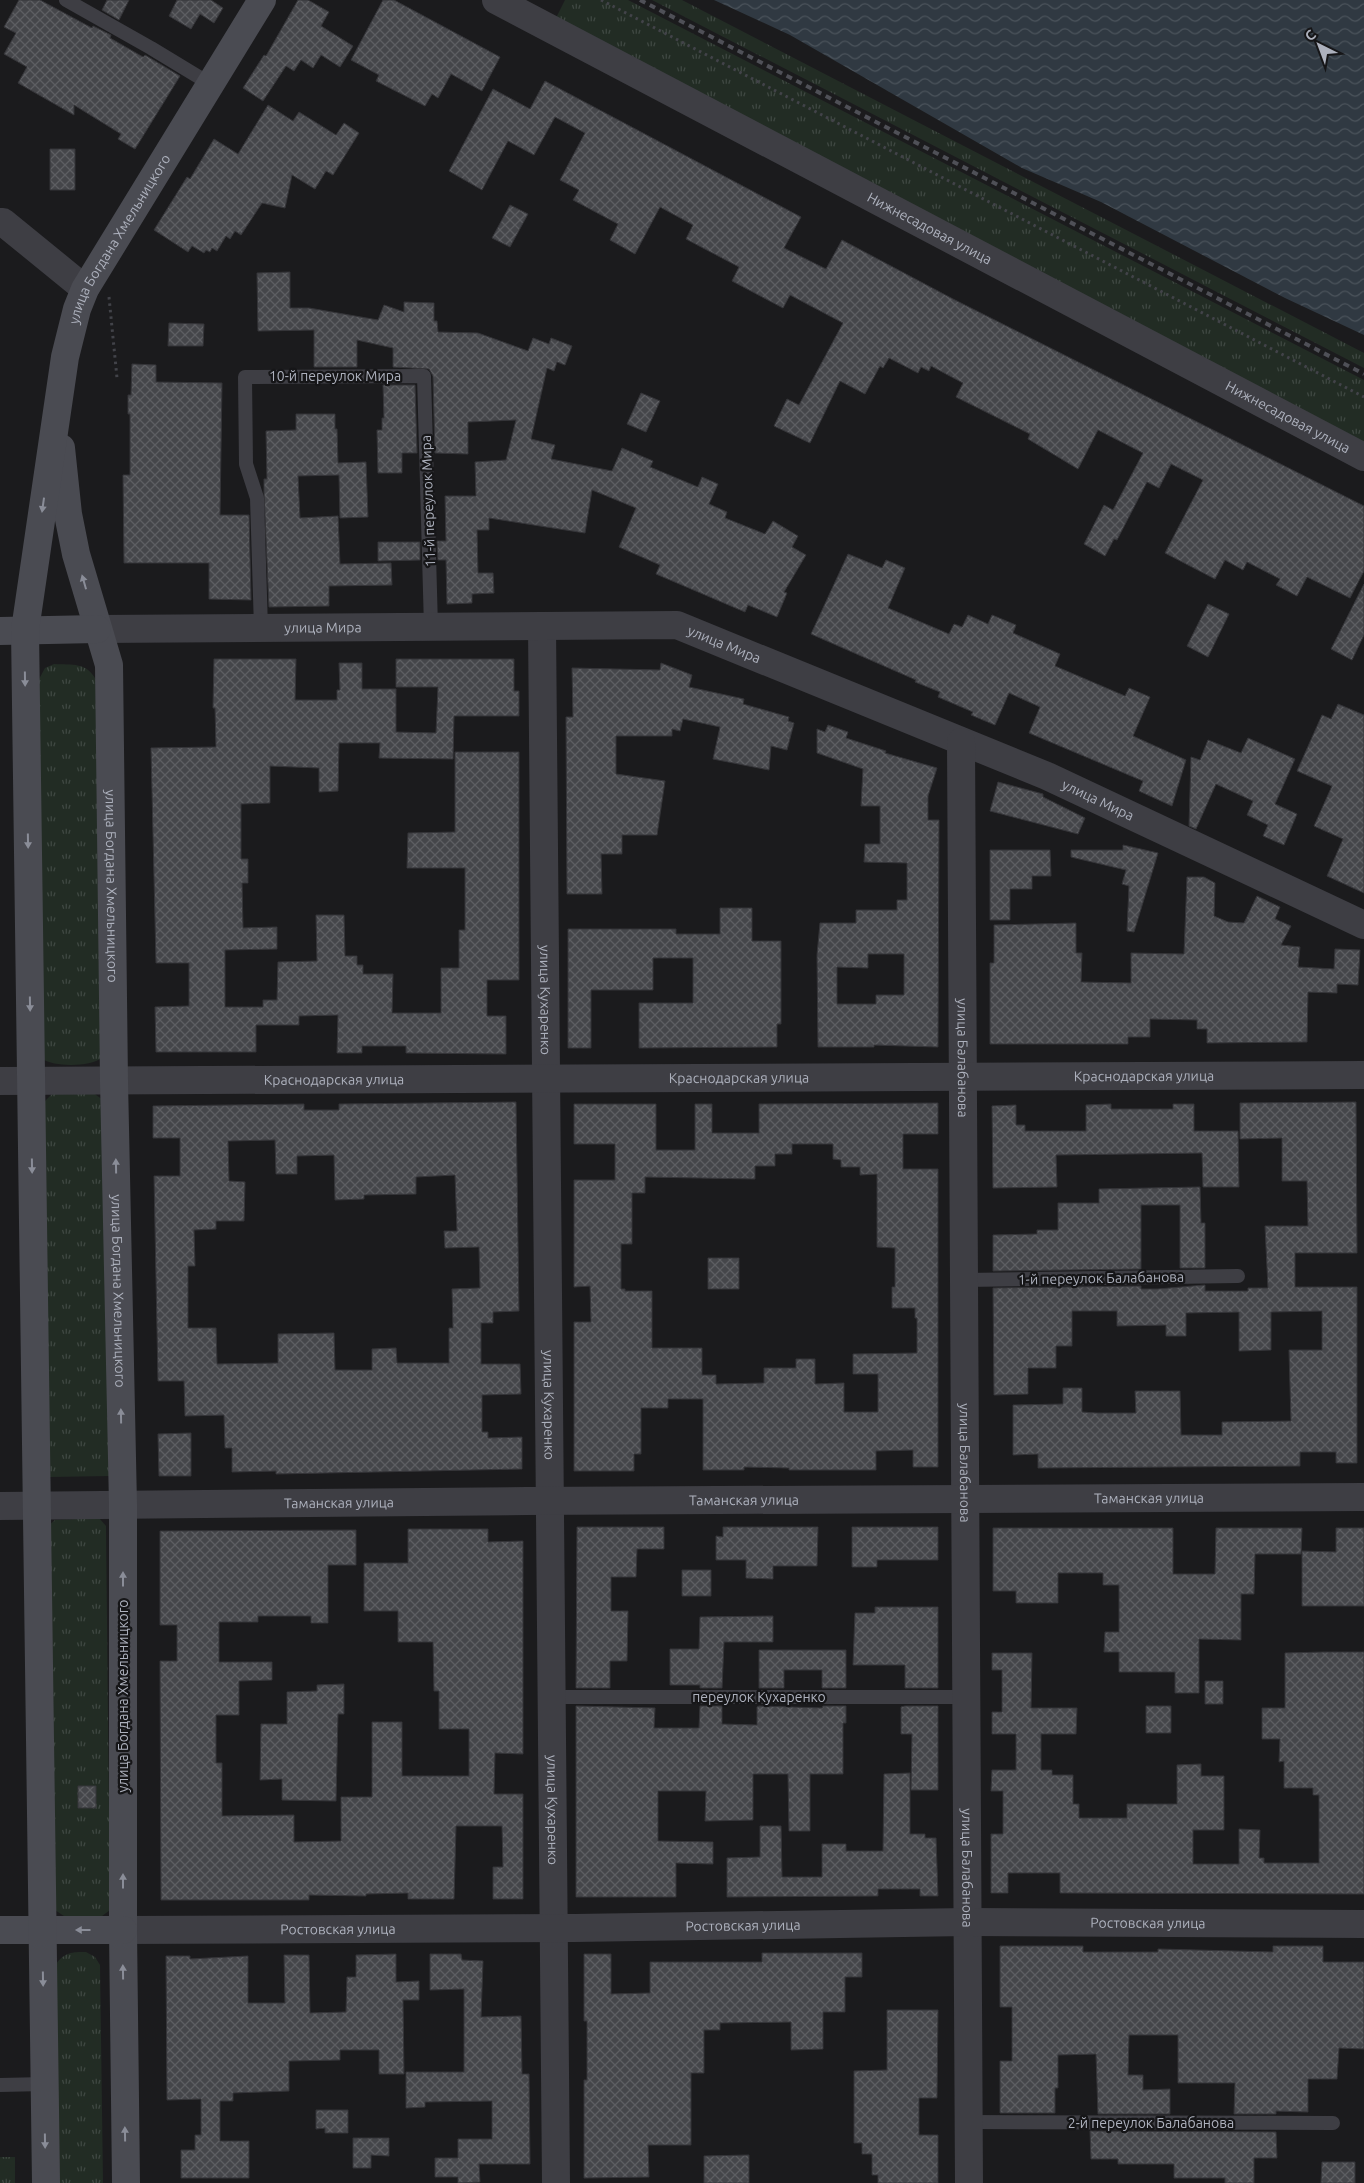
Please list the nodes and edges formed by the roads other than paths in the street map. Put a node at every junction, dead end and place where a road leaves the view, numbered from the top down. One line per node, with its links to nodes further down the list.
1 (66, 0): 4 (lane)
2 (496, 0): 9 (street, Нижнесадовая улица)
3 (262, 2): 4 (main road, улица Богдана Хмельницкого)
4 (212, 85): 6 (main road, улица Богдана Хмельницкого)
5 (0, 222): 6 (street)
6 (97, 290): 8 (main road, улица Богдана Хмельницкого)
7 (424, 376): 11 (lane, 11-й переулок Мира); 12 (lane, 10-й переулок Мира)
8 (57, 405): 13 (main road, улица Богдана Хмельницкого, one-way to 8); 14 (main road, улица Богдана Хмельницкого, one-way to 14)
9 (1364, 457)
10 (542, 626): 11 (street, улица Мира); 15 (street, улица Мира); 19 (street, улица Кухаренко)
11 (431, 627): 12 (street, улица Мира)
12 (261, 628): 13 (street, улица Мира)
13 (97, 629): 14 (main road, улица Мира); 20 (main road, улица Богдана Хмельницкого)
14 (12, 630): 22 (main road, улица Богдана Хмельницкого, one-way to 22)
15 (961, 742): 16 (street, улица Мира); 18 (street, улица Балабанова)
16 (1364, 924)
17 (1364, 1075): 18 (street, Краснодарская улица)
18 (963, 1077): 19 (street, Краснодарская улица); 24 (street, улица Балабанова)
19 (546, 1078): 20 (street, Краснодарская улица); 27 (street, улица Кухаренко)
20 (114, 1080): 22 (street, Краснодарская улица); 28 (main road, улица Богдана Хмельницкого, one-way to 20)
21 (0, 1081): 22 (street)
22 (31, 1081): 30 (main road, улица Богдана Хмельницкого, one-way to 30)
23 (1238, 1276): 24 (lane, 1-й переулок Балабанова)
24 (964, 1280): 26 (street, улица Балабанова)
25 (1364, 1497): 26 (street, Таманская улица)
26 (965, 1500): 27 (street, Таманская улица); 32 (street, улица Балабанова)
27 (550, 1501): 28 (street, Таманская улица); 31 (street, улица Кухаренко)
28 (124, 1505): 30 (street, Таманская улица); 38 (main road, улица Богдана Хмельницкого, one-way to 28)
29 (0, 1506): 30 (street)
30 (37, 1506): 37 (main road, улица Богдана Хмельницкого)
31 (552, 1697): 32 (lane, переулок Кухаренко); 35 (street, улица Кухаренко)
32 (966, 1697): 33 (street, улица Балабанова)
33 (968, 1922): 34 (street, Ростовская улица); 35 (street, Ростовская улица); 41 (street, улица Балабанова)
34 (1364, 1924)
35 (554, 1928): 38 (street, Ростовская улица); 45 (street, улица Кухаренко)
36 (0, 1930): 37 (main road)
37 (42, 1930): 38 (main road, one-way to 37); 40 (main road, улица Богдана Хмельницкого, one-way to 40)
38 (123, 1930): 44 (main road, улица Богдана Хмельницкого, one-way to 38)
39 (0, 2084): 40 (lane)
40 (44, 2084): 43 (main road, улица Богдана Хмельницкого, one-way to 43)
41 (969, 2122): 42 (lane, 2-й переулок Балабанова); 46 (street, улица Балабанова)
42 (1333, 2123)
43 (46, 2183)
44 (126, 2183)
45 (556, 2183)
46 (969, 2183)

